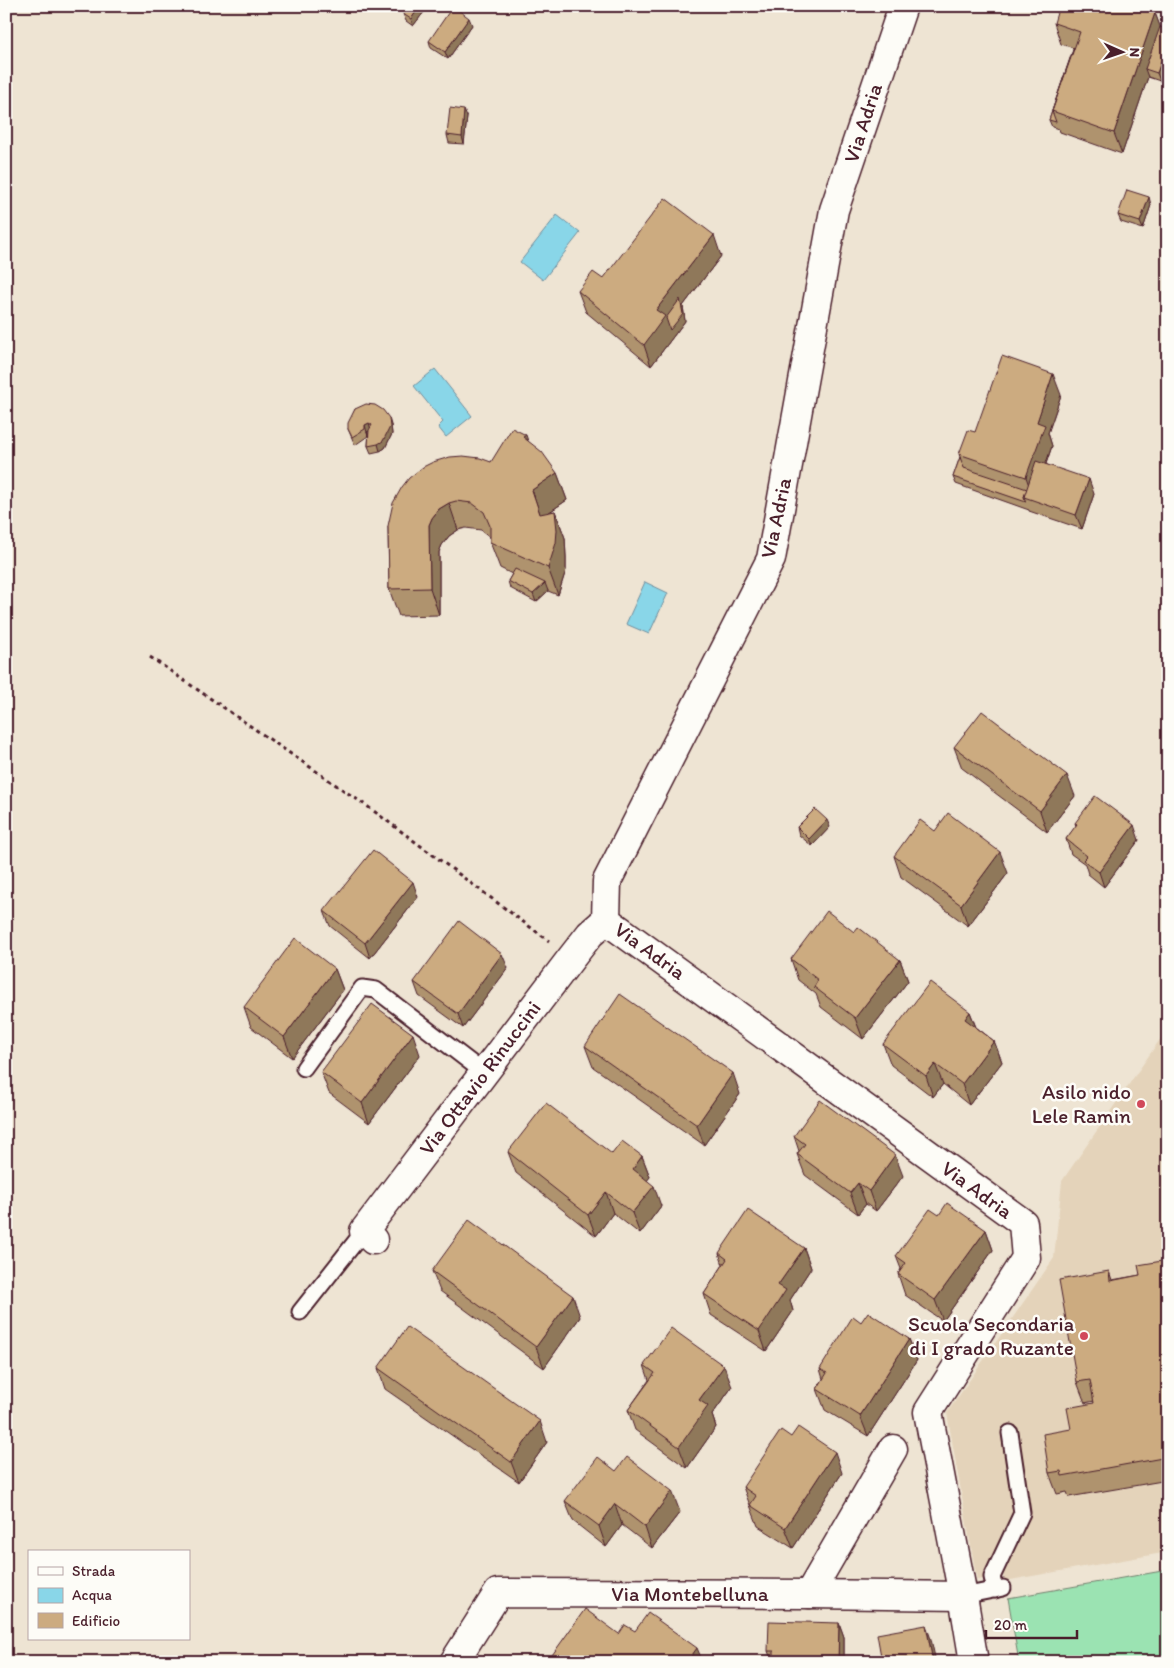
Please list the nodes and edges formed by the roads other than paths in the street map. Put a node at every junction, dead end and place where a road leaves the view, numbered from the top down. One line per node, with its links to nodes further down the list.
1 (903, 6): 2 (street, Via Adria)
2 (606, 920): 4 (street, Via Ottavio Rinuccini); 10 (street, Via Adria)
3 (304, 1068): 4 (lane)
4 (483, 1072): 5 (street, Via Ottavio Rinuccini)
5 (368, 1235): 6 (lane)
6 (300, 1312)
7 (1010, 1433): 10 (lane)
8 (894, 1449): 9 (street)
9 (809, 1594): 10 (street, Via Montebelluna); 11 (street, Via Montebelluna)
10 (963, 1596): 12 (street, Via Adria)
11 (454, 1662)
12 (974, 1662)

